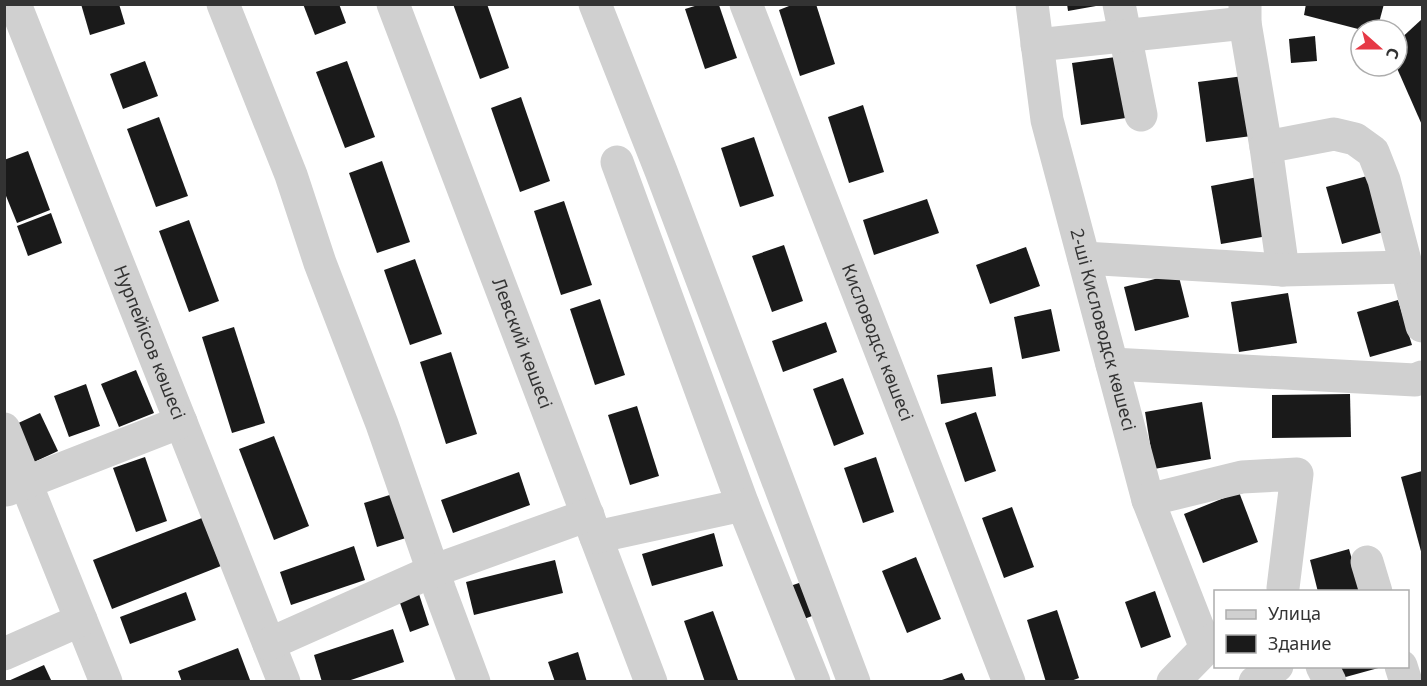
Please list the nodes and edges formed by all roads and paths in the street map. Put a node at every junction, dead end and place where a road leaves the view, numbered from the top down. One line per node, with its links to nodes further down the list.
1 (15, 4): 19 (street, Нурпейісов көшесі)
2 (223, 4): 27 (street)
3 (393, 4): 24 (street, Левский көшесі)
4 (595, 4): 25 (street)
5 (746, 4): 41 (street, Кисловодск көшесі)
6 (1032, 4): 9 (street, 2-ші Кисловодск көшесі)
7 (1245, 14): 8 (street); 11 (street)
8 (1123, 20): 9 (street); 10 (street)
9 (1037, 45): 13 (street, 2-ші Кисловодск көшесі)
10 (1141, 115)
11 (1266, 147): 14 (street); 15 (street)
12 (616, 162): 23 (street)
13 (1084, 258): 15 (street); 17 (street, 2-ші Кисловодск көшесі)
14 (1406, 267): 15 (street); 16 (street)
15 (1283, 270)
16 (1422, 326)
17 (1112, 364): 18 (street); 22 (street, 2-ші Кисловодск көшесі)
18 (1422, 377)
19 (181, 422): 21 (street); 30 (street, Нурпейісов көшесі)
20 (4, 429): 21 (street)
21 (15, 487): 29 (street)
22 (1148, 500): 28 (street); 32 (street, 2-ші Кисловодск көшесі)
23 (743, 506): 24 (street); 26 (street)
24 (592, 526): 27 (street); 38 (street, Левский көшесі)
25 (798, 534): 26 (street); 40 (street)
26 (760, 548): 39 (street)
27 (433, 571): 30 (street); 37 (street)
28 (1278, 590)
29 (81, 620): 31 (street); 35 (street)
30 (269, 644): 36 (street, Нурпейісов көшесі)
31 (4, 654)
32 (1198, 666)
33 (1274, 668): 42 (street)
34 (1422, 679): 43 (street)
35 (106, 681)
36 (284, 681)
37 (474, 681)
38 (651, 681)
39 (814, 681)
40 (854, 681)
41 (1009, 681)
42 (1255, 681)
43 (1416, 681)

